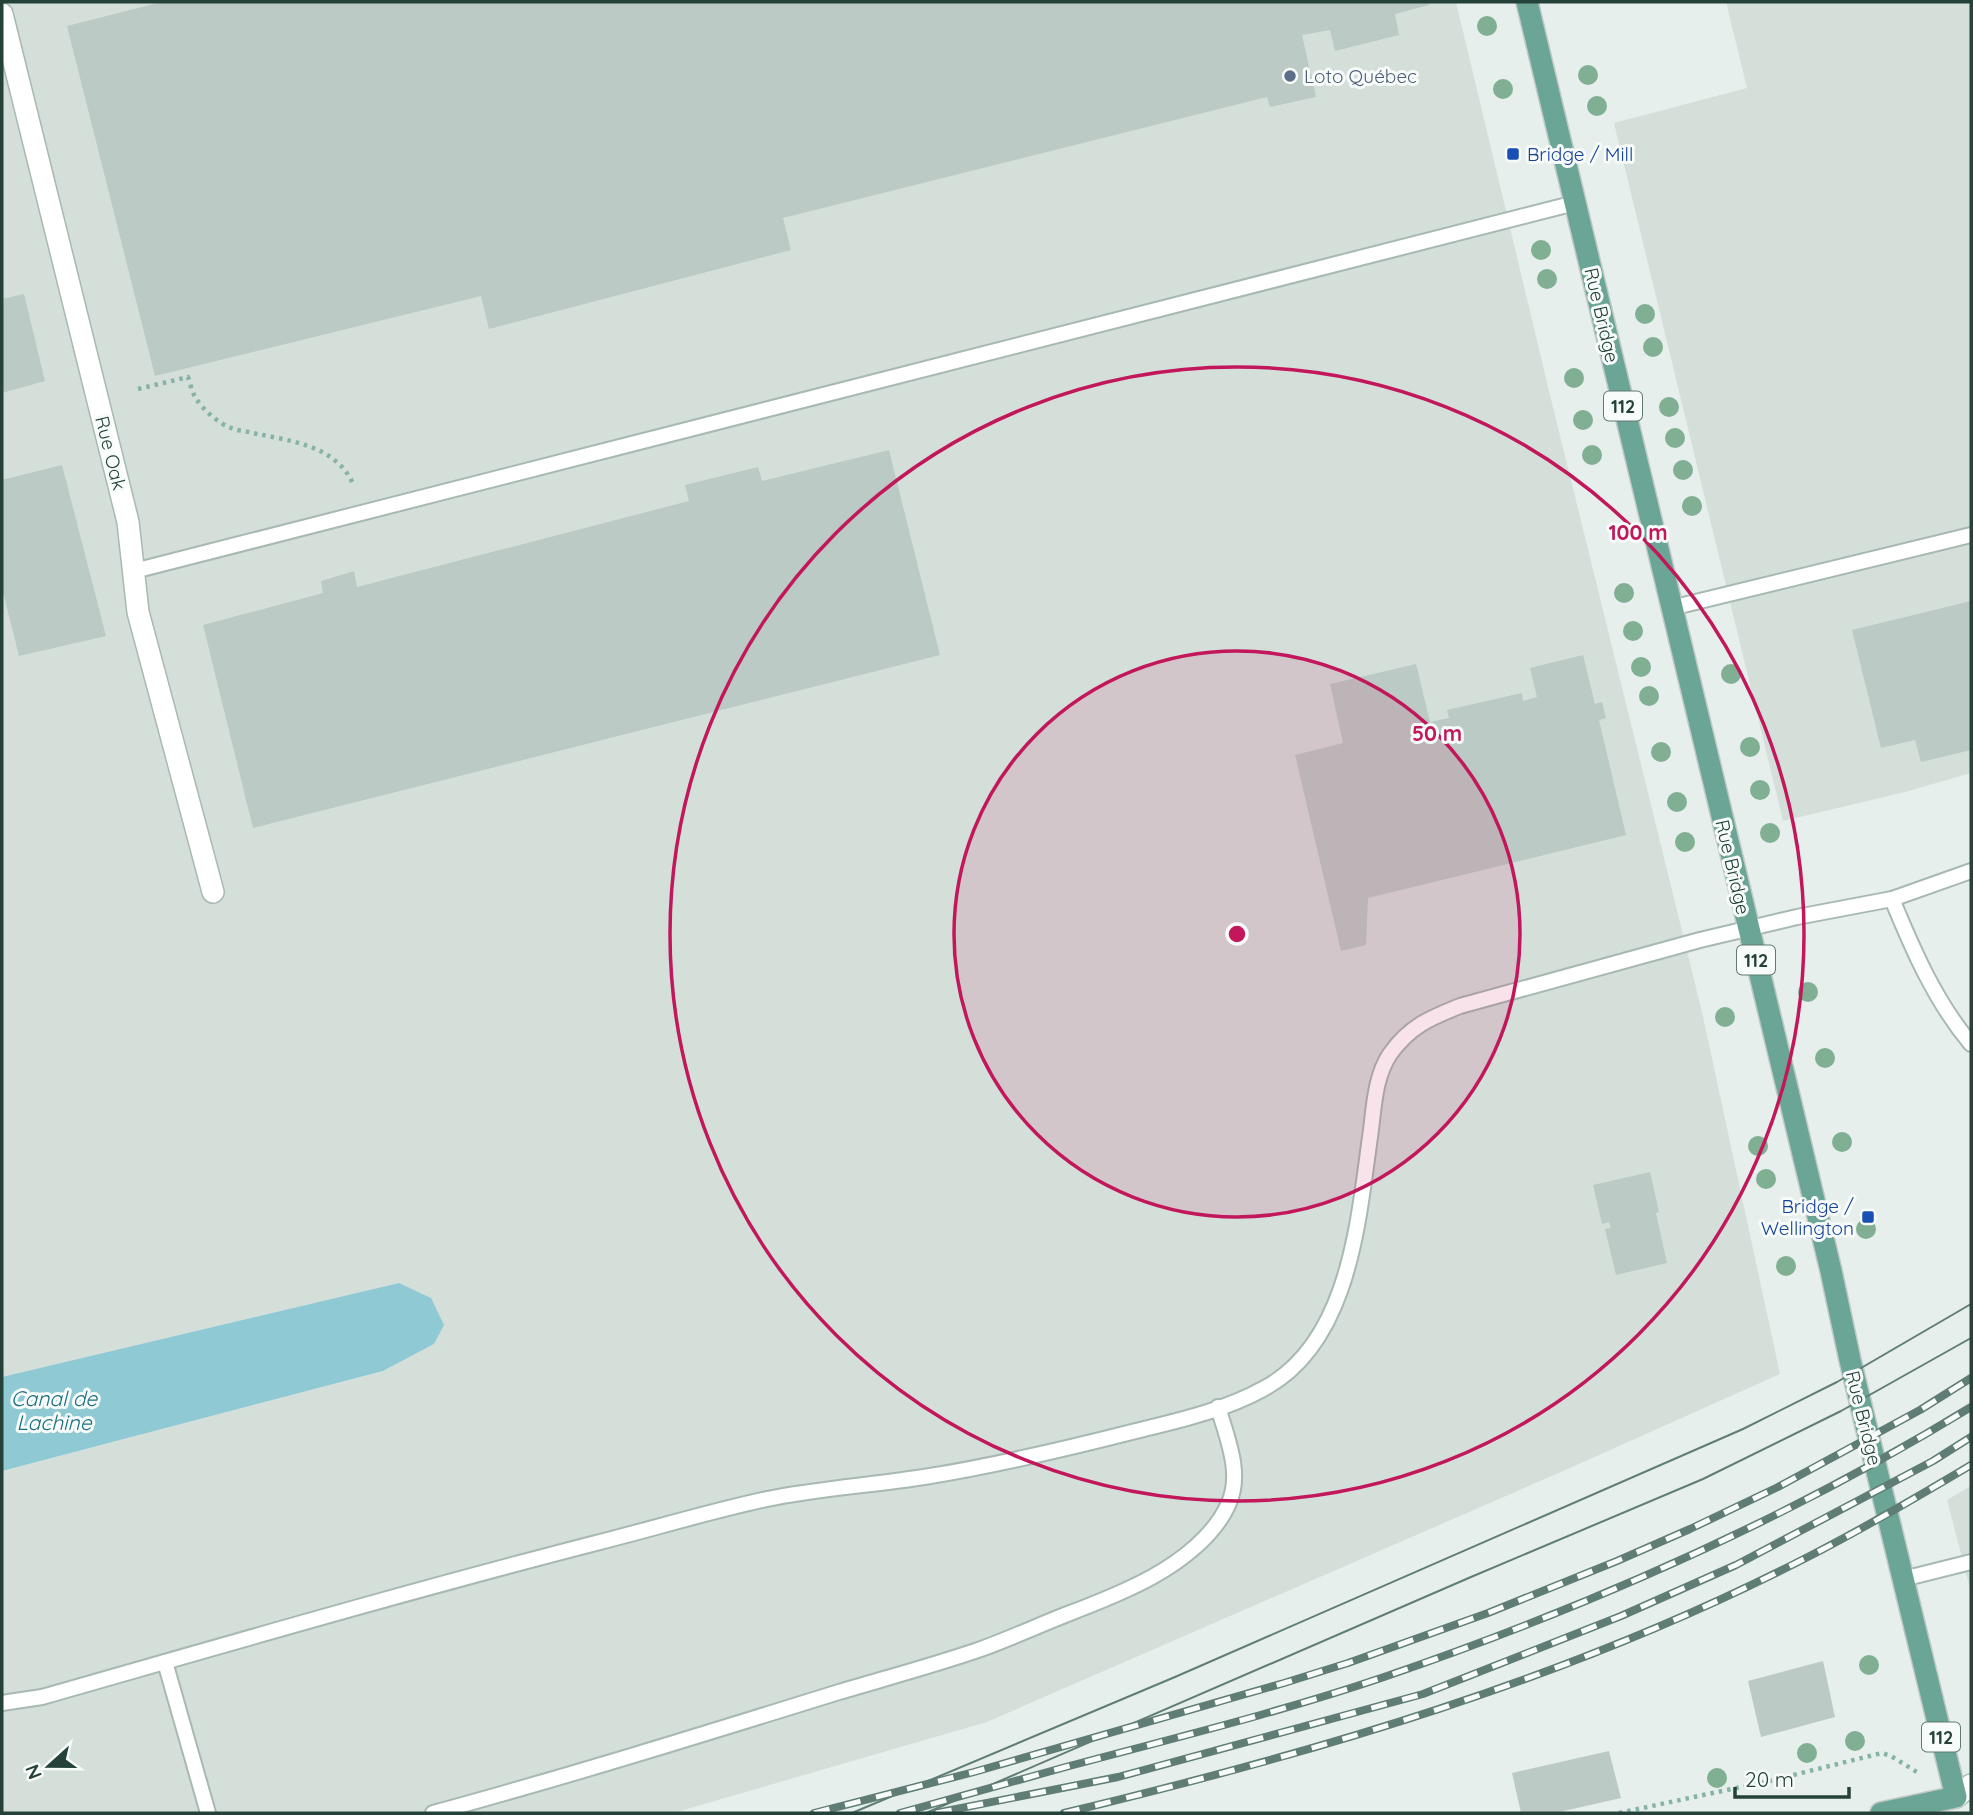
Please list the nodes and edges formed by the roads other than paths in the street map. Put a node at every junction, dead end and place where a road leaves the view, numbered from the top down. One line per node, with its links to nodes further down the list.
1 (1527, 2): 3 (main road, Rue Bridge / 112)
2 (2, 13): 5 (street, Rue Oak)
3 (1575, 203): 5 (lane); 6 (main road, Rue Bridge / 112)
4 (1971, 535): 6 (lane)
5 (134, 571): 8 (street, Rue Oak)
6 (1671, 608): 10 (main road, Rue Bridge / 112)
7 (1971, 871): 9 (lane)
8 (213, 892)
9 (1892, 899): 10 (lane); 11 (lane)
10 (1748, 929): 12 (lane); 14 (main road, Rue Bridge / 112)
11 (1971, 1044)
12 (1218, 1407): 15 (lane); 19 (lane)
13 (1971, 1562): 14 (lane)
14 (1903, 1579): 17 (main road, Rue Bridge / 112)
15 (165, 1662): 16 (lane); 18 (lane)
16 (2, 1703)
17 (1965, 1799): 20 (main road, 112)
18 (208, 1813)
19 (433, 1813)
20 (1881, 1813)

